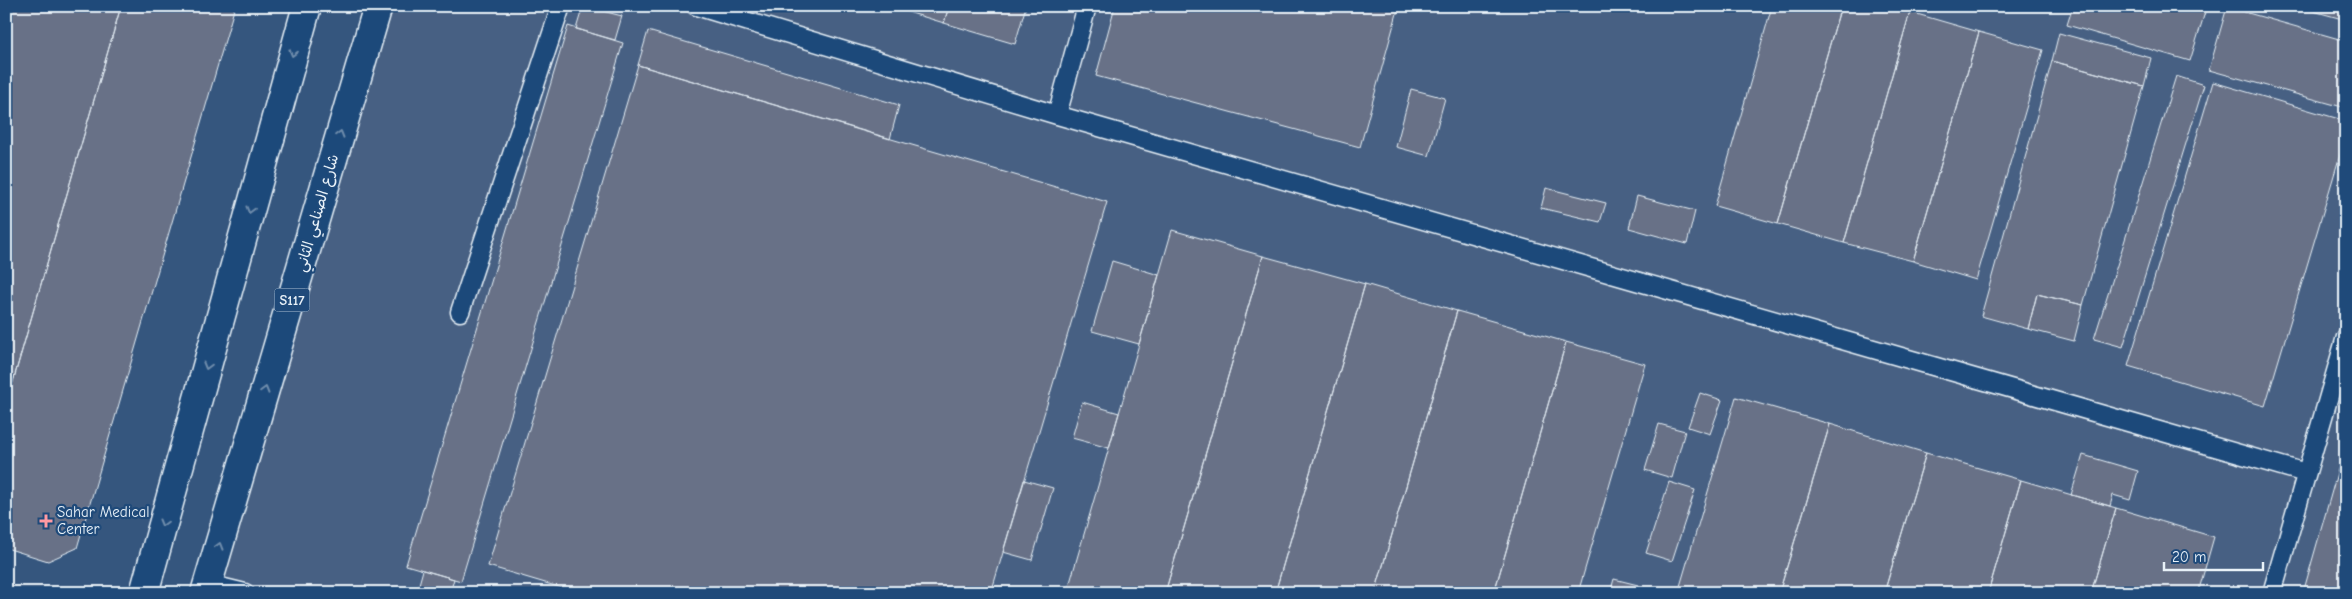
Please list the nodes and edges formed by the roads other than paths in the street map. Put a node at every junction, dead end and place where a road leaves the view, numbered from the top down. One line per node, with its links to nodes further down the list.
1 (307, 6): 11 (main road, one-way to 11)
2 (378, 6): 10 (main road, شارع الصناعي الثاني / S117, one-way to 2)
3 (561, 6): 7 (lane)
4 (696, 6): 6 (lane)
5 (1087, 6): 6 (lane)
6 (1057, 115): 9 (lane)
7 (460, 312)
8 (2346, 337): 9 (lane)
9 (2306, 474): 13 (lane)
10 (206, 588): 12 (lane)
11 (144, 593)
12 (245, 593)
13 (2272, 593)

